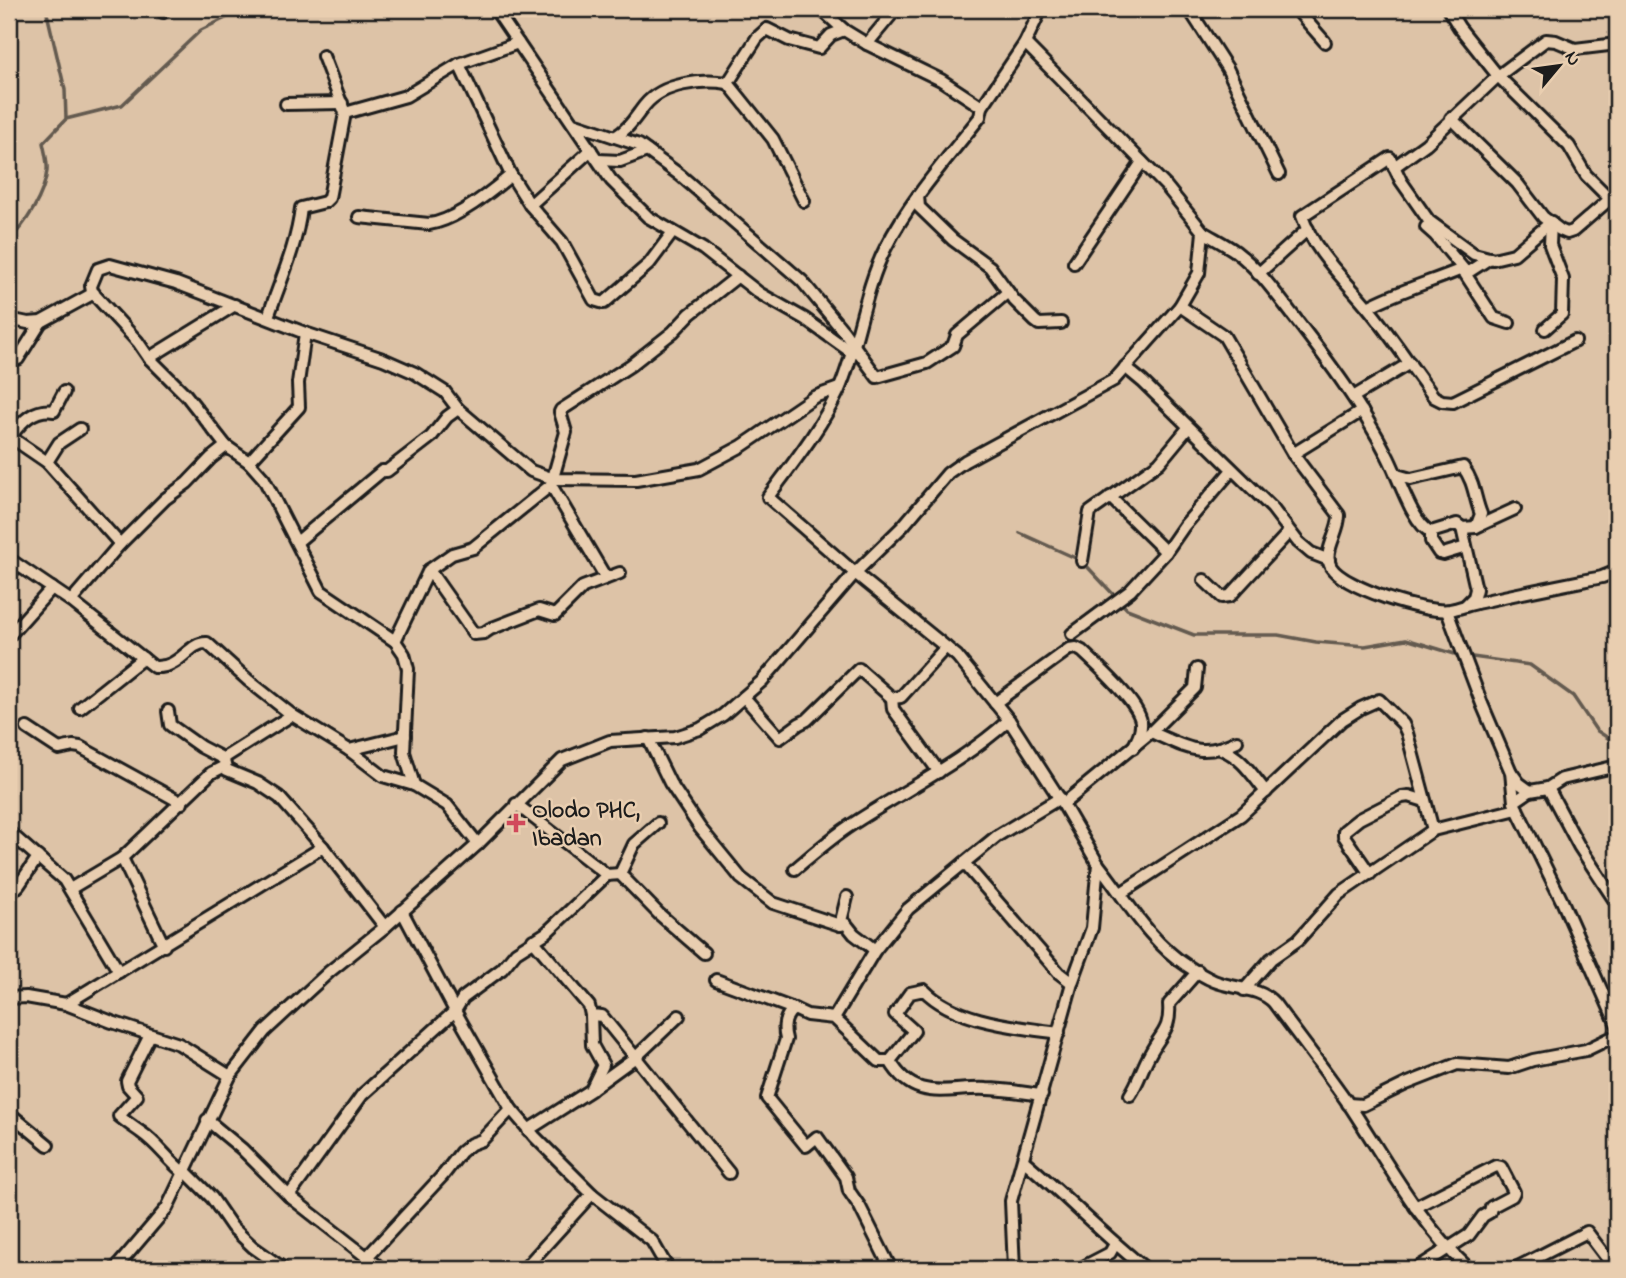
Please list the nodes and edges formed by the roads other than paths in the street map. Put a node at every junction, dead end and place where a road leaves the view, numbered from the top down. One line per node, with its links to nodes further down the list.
1 (495, 9): 9 (street)
2 (821, 9): 8 (street)
3 (896, 9): 12 (street)
4 (1041, 9): 10 (street)
5 (1189, 9): 29 (street)
6 (1296, 9): 11 (street)
7 (1448, 9): 16 (street)
8 (844, 30): 12 (street); 17 (street)
9 (518, 43): 15 (street); 22 (street)
10 (1025, 43): 19 (street); 26 (street)
11 (1325, 43)
12 (867, 44): 19 (street)
13 (1617, 44): 16 (street)
14 (323, 55): 20 (street)
15 (459, 64): 20 (street); 28 (street)
16 (1498, 76): 21 (street); 32 (street)
17 (728, 83): 23 (street); 31 (street)
18 (286, 104): 20 (street)
19 (982, 107): 30 (street)
20 (344, 108): 50 (street)
21 (1451, 118): 27 (street); 36 (street)
22 (573, 123): 23 (street); 25 (street)
23 (615, 137): 24 (street)
24 (647, 151): 25 (street); 58 (street)
25 (594, 155): 33 (street); 38 (street)
26 (1142, 162): 39 (street); 41 (street)
27 (1394, 167): 34 (street); 37 (street)
28 (511, 174): 33 (street); 35 (street)
29 (1279, 174)
30 (918, 196): 45 (street); 58 (street)
31 (804, 201)
32 (1614, 203): 36 (street)
33 (530, 205): 38 (street)
34 (1423, 212): 40 (street); 42 (street)
35 (359, 217)
36 (1550, 222): 40 (street); 55 (street)
37 (1308, 229): 43 (street); 49 (street)
38 (673, 232): 44 (street)
39 (1203, 232): 43 (street); 48 (street)
40 (1490, 258): 42 (street)
41 (1074, 263)
42 (1462, 269): 49 (street); 54 (street)
43 (1258, 274): 65 (street)
44 (738, 276): 58 (street); 77 (street)
45 (1008, 292): 53 (street); 58 (street)
46 (94, 293): 47 (street); 52 (street); 59 (street)
47 (235, 304): 50 (street); 59 (street)
48 (1180, 306): 62 (street); 72 (street)
49 (1368, 307): 61 (street)
50 (268, 317): 56 (street)
51 (9, 319): 52 (street)
52 (41, 322): 60 (street)
53 (1060, 323)
54 (1508, 323)
55 (1545, 329)
56 (305, 333): 66 (street); 74 (street)
57 (1575, 341): 61 (street)
58 (852, 348): 63 (street)
59 (149, 358): 71 (street)
60 (9, 363)
61 (1410, 363): 65 (street)
62 (1125, 367): 68 (street); 94 (street)
63 (839, 388): 77 (street); 94 (street)
64 (64, 392): 70 (street)
65 (1353, 397): 67 (street)
66 (458, 409): 77 (street); 84 (street)
67 (1362, 411): 72 (street); 76 (street)
68 (1188, 428): 75 (street); 78 (street)
69 (80, 429): 73 (street)
70 (10, 436): 73 (street)
71 (226, 446): 74 (street); 85 (street)
72 (1293, 454): 89 (street)
73 (47, 462): 85 (street)
74 (249, 462): 84 (street)
75 (1232, 470): 82 (street); 87 (street)
76 (1398, 475): 80 (street); 83 (street)
77 (552, 482): 91 (street); 95 (street)
78 (1110, 497): 87 (street); 90 (street)
79 (1515, 509): 80 (street)
80 (1476, 527): 81 (street)
81 (1462, 528): 83 (street); 86 (street)
82 (1289, 532): 89 (street); 96 (street)
83 (1431, 532): 86 (street)
84 (297, 542): 103 (street)
85 (120, 544): 98 (street)
86 (1466, 547): 99 (street)
87 (1166, 552): 101 (street)
88 (9, 559): 97 (street)
89 (1329, 559): 100 (street)
90 (1082, 561)
91 (429, 570): 95 (street); 103 (street)
92 (1617, 570): 99 (street)
93 (620, 573): 95 (street)
94 (855, 573): 104 (street); 107 (street)
95 (606, 578)
96 (1204, 580)
97 (52, 588): 98 (street); 102 (street)
98 (71, 601): 105 (street)
99 (1466, 605): 100 (street)
100 (1447, 611): 126 (street)
101 (1072, 634)
102 (9, 636)
103 (395, 641): 117 (street)
104 (946, 647): 108 (street); 109 (street)
105 (143, 658): 110 (street); 112 (street)
106 (1197, 669): 116 (street)
107 (744, 696): 108 (street); 118 (street)
108 (892, 698): 125 (street)
109 (995, 703): 113 (street); 114 (street)
110 (80, 708)
111 (168, 711): 123 (street)
112 (292, 715): 122 (street); 123 (street)
113 (1140, 719): 116 (street); 120 (street)
114 (1009, 720): 125 (street); 131 (street)
115 (27, 728): 133 (street)
116 (1153, 731): 120 (street); 121 (street)
117 (405, 736): 122 (street); 127 (street)
118 (648, 738): 134 (street); 155 (street)
119 (1237, 741): 121 (street)
120 (1133, 748): 131 (street)
121 (1222, 749): 130 (street)
122 (349, 750): 127 (street)
123 (224, 763): 133 (street); 140 (street)
124 (1617, 766): 128 (street)
125 (939, 772): 145 (street)
126 (1511, 772): 129 (street); 135 (street)
127 (414, 785): 139 (street)
128 (1548, 788): 129 (street); 153 (street)
129 (1530, 791): 135 (street)
130 (1266, 792): 132 (street); 150 (street)
131 (1061, 801): 143 (street); 144 (street)
132 (1425, 801): 137 (street); 147 (street)
133 (182, 803): 142 (street)
134 (516, 804): 139 (street); 148 (street)
135 (1515, 806): 137 (street); 173 (street)
136 (658, 823): 146 (street)
137 (1433, 830): 147 (street)
138 (9, 832): 141 (street)
139 (478, 844): 154 (street)
140 (323, 846): 156 (street); 158 (street)
141 (38, 857): 149 (street); 151 (street)
142 (122, 858): 149 (street); 158 (street)
143 (964, 863): 159 (street); 164 (street)
144 (1098, 864): 150 (street); 164 (street)
145 (795, 869)
146 (620, 874): 148 (street); 160 (street)
147 (1370, 874): 165 (street)
148 (607, 875): 157 (street)
149 (70, 889): 162 (street)
150 (1121, 893): 161 (street)
151 (9, 895)
152 (846, 897): 155 (street)
153 (1617, 904)
154 (402, 911): 156 (street); 169 (street)
155 (840, 925): 159 (street)
156 (385, 927): 179 (street)
157 (533, 940): 169 (street); 170 (street)
158 (164, 946): 162 (street)
159 (874, 950): 172 (street)
160 (704, 954)
161 (1198, 971): 165 (street); 182 (street)
162 (119, 972): 167 (street)
163 (716, 980): 168 (street)
164 (1072, 983): 174 (street)
165 (1244, 990): 183 (street)
166 (9, 998): 167 (street)
167 (66, 1004): 175 (street)
168 (793, 1009): 172 (street); 204 (street)
169 (455, 1011): 184 (street); 193 (street)
170 (591, 1016): 177 (street); 180 (street)
171 (679, 1016): 177 (street)
172 (834, 1018): 178 (street)
173 (1617, 1025)
174 (1059, 1033): 178 (street); 181 (street)
175 (150, 1035): 179 (street); 190 (street)
176 (1617, 1035): 183 (street)
177 (637, 1056): 180 (street); 191 (street)
178 (890, 1061): 181 (street)
179 (230, 1076): 186 (street)
180 (591, 1090): 187 (street)
181 (1042, 1095): 189 (street)
182 (1130, 1095)
183 (1348, 1104): 194 (street)
184 (511, 1110): 187 (street); 197 (street)
185 (9, 1113): 188 (street)
186 (207, 1120): 190 (street); 193 (street)
187 (528, 1130): 192 (street)
188 (48, 1145)
189 (1023, 1160): 195 (street); 205 (street)
190 (183, 1171): 198 (street); 199 (street)
191 (729, 1173)
192 (592, 1194): 202 (street); 203 (street)
193 (289, 1196): 197 (street)
194 (1415, 1206): 196 (street); 196 (street)
195 (1115, 1244): 206 (street); 207 (street)
196 (1448, 1248): 208 (street); 209 (street)
197 (367, 1257): 201 (street)
198 (271, 1266): 200 (street)
199 (115, 1269)
200 (285, 1269)
201 (382, 1269)
202 (524, 1269)
203 (668, 1269)
204 (891, 1269)
205 (1014, 1269)
206 (1079, 1269)
207 (1146, 1269)
208 (1416, 1269)
209 (1469, 1269)
210 (1514, 1269): 211 (street)
211 (1615, 1269)

